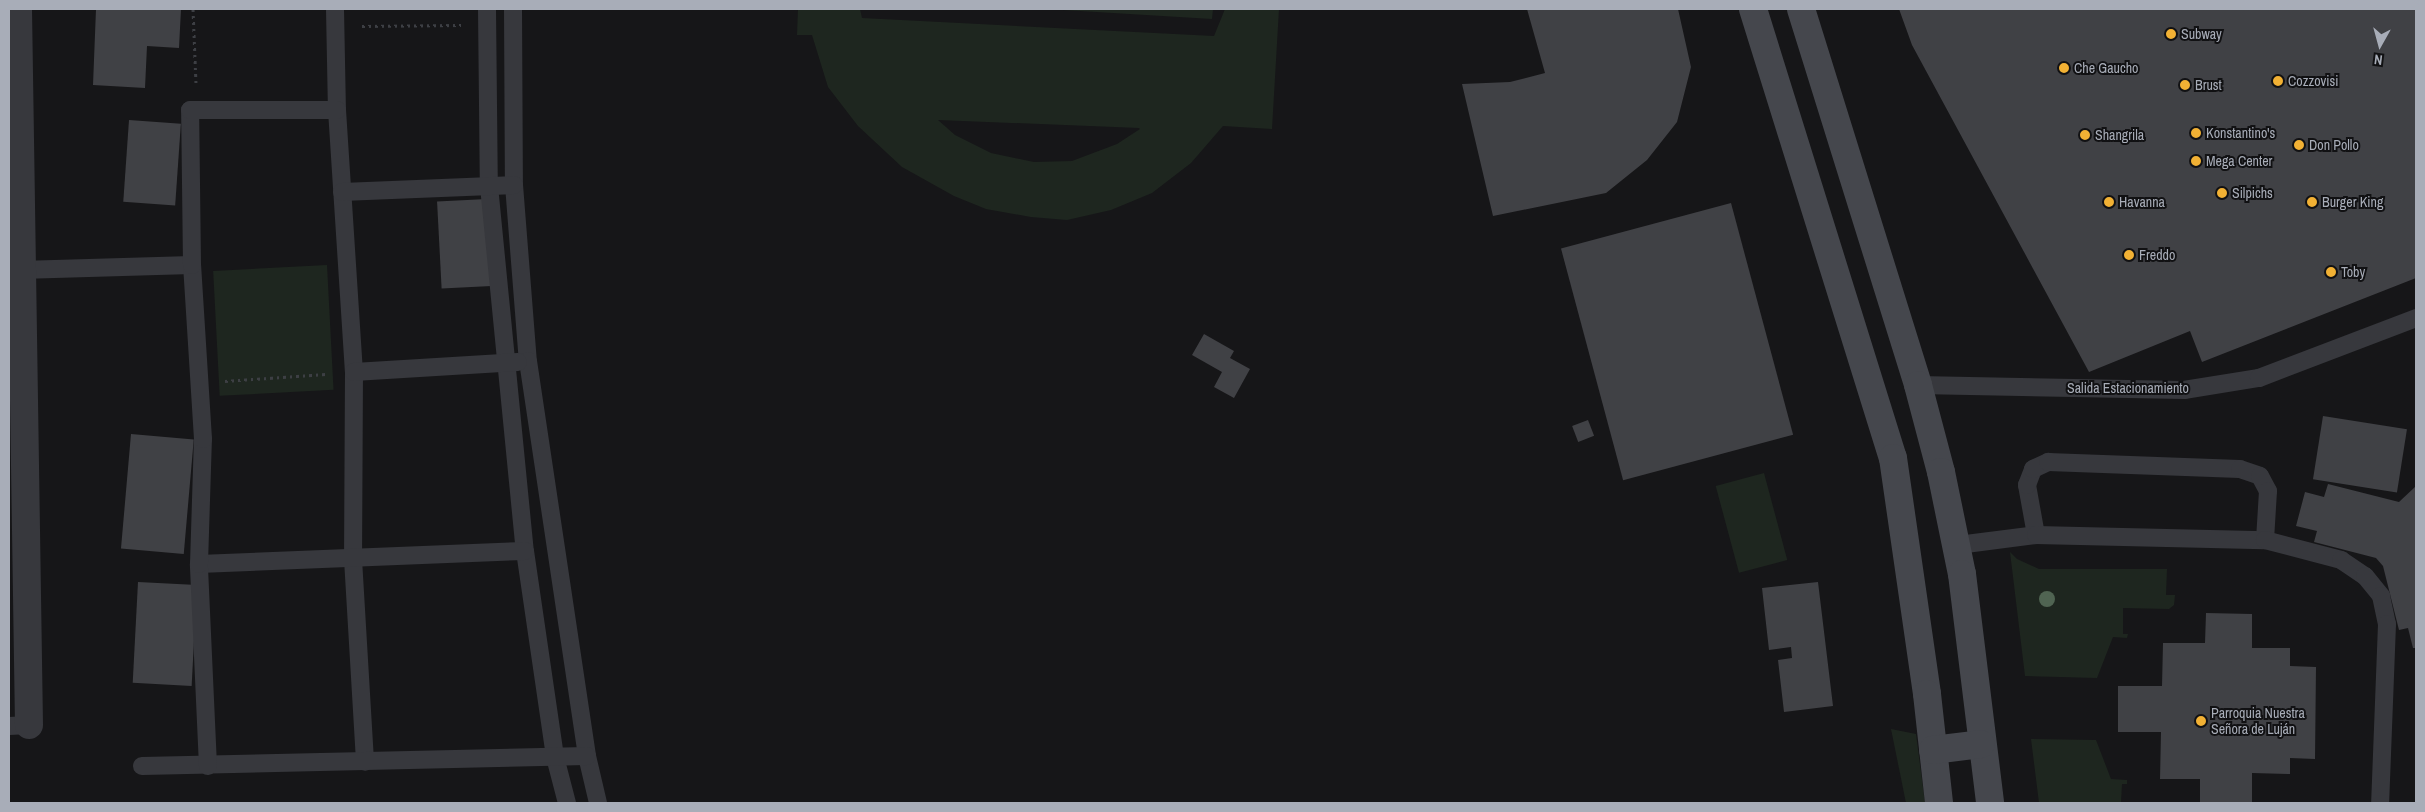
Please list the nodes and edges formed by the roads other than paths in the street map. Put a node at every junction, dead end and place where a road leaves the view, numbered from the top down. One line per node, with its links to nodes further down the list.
1 (18, 9): 12 (street)
2 (512, 9): 8 (lane)
3 (1753, 9): 26 (main road)
4 (1801, 9): 17 (main road)
5 (335, 17): 7 (lane)
6 (487, 17): 9 (lane)
7 (337, 110): 10 (lane); 11 (lane)
8 (514, 185): 9 (lane); 14 (lane)
9 (489, 186): 10 (lane); 15 (lane)
10 (342, 192): 16 (lane)
11 (192, 265): 12 (lane); 23 (lane)
12 (20, 270): 24 (street)
13 (2416, 318): 17 (lane, Salida Estacionamiento)
14 (528, 361): 15 (lane); 27 (lane)
15 (506, 363): 16 (lane); 21 (lane)
16 (354, 372): 22 (lane)
17 (1918, 385): 20 (main road)
18 (2036, 535): 19 (lane); 19 (lane); 20 (lane)
19 (2265, 540): 36 (lane)
20 (1958, 545): 25 (main road)
21 (525, 550): 22 (lane); 28 (lane)
22 (353, 559): 23 (lane); 29 (lane)
23 (199, 564): 31 (lane)
24 (19, 725)
25 (1981, 744): 26 (main road); 35 (main road)
26 (1934, 750): 34 (main road)
27 (587, 756): 28 (lane); 33 (lane)
28 (555, 757): 29 (lane); 32 (lane)
29 (365, 762): 31 (lane)
30 (142, 766): 31 (lane)
31 (208, 766)
32 (566, 803)
33 (598, 803)
34 (1939, 803)
35 (1990, 803)
36 (2380, 803)

